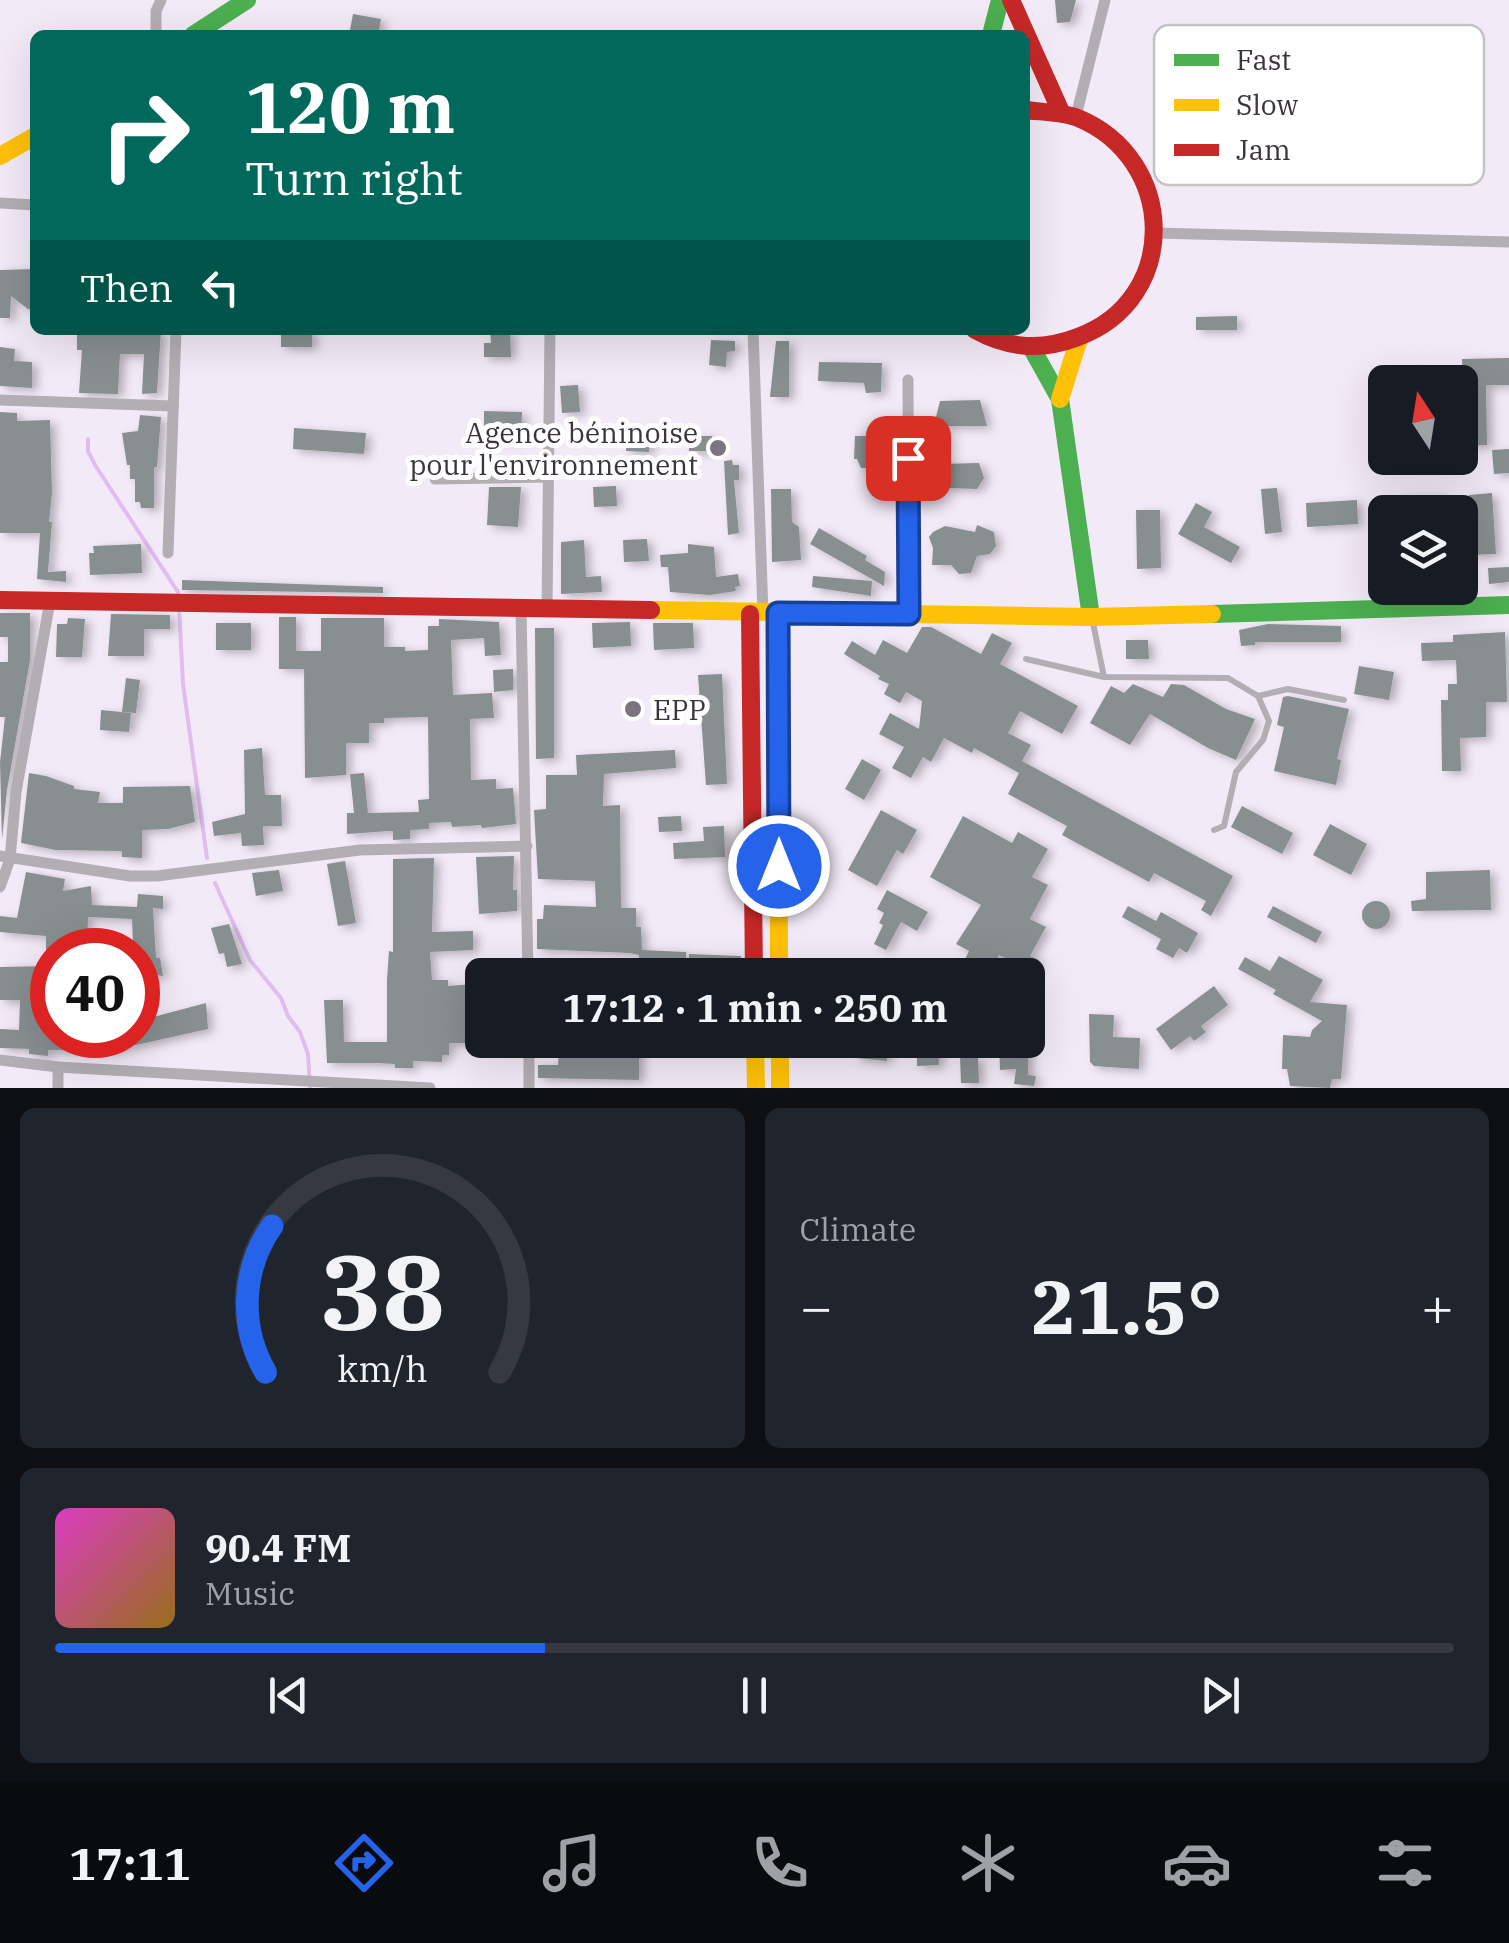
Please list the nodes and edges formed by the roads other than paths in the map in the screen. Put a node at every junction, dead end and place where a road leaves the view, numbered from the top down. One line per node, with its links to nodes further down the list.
1 (161, 0): 6 (street)
2 (246, 0): 7 (street)
3 (1000, 0): 8 (street)
4 (1011, 0): 9 (street)
5 (1105, 0): 12 (street)
6 (156, 30)
7 (201, 30)
8 (992, 30)
9 (1026, 30)
10 (1030, 38): 12 (street)
11 (1030, 110): 12 (street)
12 (1068, 114): 17 (street)
13 (30, 139): 14 (street)
14 (0, 156)
15 (0, 203): 16 (street)
16 (30, 205)
17 (1156, 233): 18 (street); 23 (street)
18 (1509, 242)
19 (176, 335): 28 (street)
20 (550, 335): 29 (street)
21 (753, 335): 37 (street)
22 (986, 335): 24 (street)
23 (1079, 339): 24 (street); 26 (street)
24 (1031, 347): 26 (street)
25 (908, 380): 38 (street)
26 (1060, 399): 39 (street)
27 (0, 400): 28 (street)
28 (173, 406): 31 (street)
29 (548, 478): 30 (street); 36 (street)
30 (435, 479)
31 (168, 553)
32 (0, 600): 33 (street)
33 (50, 601): 35 (street); 46 (street)
34 (1509, 605): 39 (street)
35 (521, 610): 36 (street); 45 (street)
36 (546, 610): 37 (street)
37 (764, 614): 38 (street); 49 (street); 50 (street)
38 (909, 614): 39 (street)
39 (1092, 616): 41 (lane)
40 (1026, 659): 41 (lane)
41 (1104, 677): 42 (lane)
42 (1258, 696): 43 (lane); 44 (lane)
43 (1344, 700)
44 (1214, 830)
45 (527, 846): 46 (street); 48 (street)
46 (5, 857): 47 (street)
47 (0, 887)
48 (528, 958)
49 (754, 958)
50 (778, 958)
51 (528, 1058): 58 (street)
52 (755, 1058): 59 (street)
53 (780, 1058): 60 (street)
54 (0, 1060): 55 (street)
55 (58, 1067): 56 (street); 57 (street)
56 (58, 1088)
57 (430, 1088)
58 (529, 1088)
59 (756, 1088)
60 (780, 1088)

